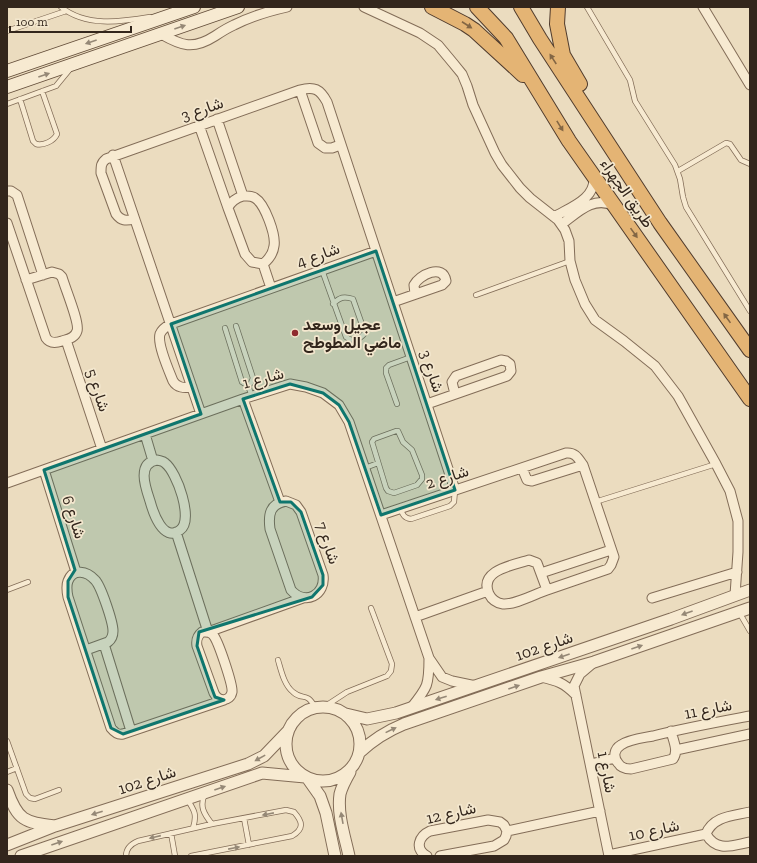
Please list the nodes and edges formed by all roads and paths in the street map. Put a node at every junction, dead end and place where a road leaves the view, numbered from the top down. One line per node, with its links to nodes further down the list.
1 (61, 7): 12 (lane)
2 (238, 7): 14 (main road, one-way to 2)
3 (287, 7): 14 (street)
4 (364, 7): 36 (street)
5 (432, 7): 21 (highway, one-way to 21)
6 (477, 7): 21 (highway, طريق الجهراء)
7 (521, 7): 27 (highway, طريق الجهراء, one-way to 7)
8 (558, 7): 27 (highway)
9 (587, 7): 30 (lane)
10 (703, 7): 17 (street)
11 (190, 8): 12 (lane); 16 (main road, one-way to 16)
12 (66, 11): 13 (lane)
13 (7, 31)
14 (160, 34): 15 (main road)
15 (73, 64): 18 (main road, one-way to 15); 20 (lane)
16 (7, 71)
17 (750, 85)
18 (7, 87)
19 (300, 90): 24 (street, شارع 3); 26 (street, شارع 3); 26 (street)
20 (42, 91): 22 (lane); 22 (lane)
21 (540, 93): 31 (highway, طريق الجهراء, one-way to 31)
22 (20, 99): 23 (lane)
23 (7, 104)
24 (217, 119): 25 (street, شارع 3); 33 (street)
25 (199, 126): 28 (street, شارع 3); 35 (street)
26 (340, 145): 40 (street, شارع 3)
27 (615, 154): 55 (highway, طريق الجهراء, one-way to 27)
28 (113, 155): 37 (street); 37 (street)
29 (750, 164): 30 (lane)
30 (678, 171): 51 (lane)
31 (594, 176): 34 (highway, طريق الجهراء); 36 (street)
32 (7, 191): 44 (street)
33 (243, 196): 35 (street); 42 (street, شارع 4)
34 (615, 206): 39 (street); 59 (highway, طريق الجهراء, one-way to 59)
35 (228, 208): 42 (street)
36 (554, 217): 39 (street)
37 (134, 219): 52 (street)
38 (7, 223): 45 (street)
39 (562, 224): 41 (street)
40 (376, 251): 43 (street, شارع 4); 49 (street, شارع 3)
41 (570, 261): 48 (lane); 73 (street)
42 (263, 264): 46 (street)
43 (322, 270): 46 (street, شارع 4); 50 (lane)
44 (43, 275): 45 (street); 56 (street)
45 (26, 280): 56 (street)
46 (271, 288): 52 (street, شارع 4)
47 (415, 294): 49 (street)
48 (476, 295)
49 (393, 302): 58 (street, شارع 3)
50 (333, 304): 50 (lane)
51 (750, 312)
52 (171, 324): 61 (street); 61 (street)
53 (236, 326): 60 (lane)
54 (225, 328): 60 (lane)
55 (744, 337): 57 (highway, طريق الجهراء)
56 (66, 340): 70 (street, شارع 5)
57 (750, 350)
58 (411, 357): 66 (lane); 67 (street, شارع 3)
59 (736, 378): 64 (highway, طريق الجهراء); 65 (highway)
60 (248, 386): 63 (lane)
61 (192, 387): 68 (street)
62 (455, 394): 62 (street, شارع 3); 67 (street, شارع 3)
63 (247, 397): 68 (street, شارع 1); 75 (street, شارع 1); 80 (street)
64 (750, 399)
65 (750, 402)
66 (397, 404)
67 (427, 404): 79 (street, شارع 3)
68 (201, 414): 69 (street, شارع 1)
69 (145, 434): 70 (street, شارع 1); 71 (street)
70 (102, 449): 77 (street, شارع 1)
71 (153, 461): 84 (street); 84 (street)
72 (378, 463): 72 (lane); 75 (lane)
73 (716, 464): 81 (lane); 87 (street)
74 (583, 465): 76 (street, شارع 2); 76 (street); 81 (street)
75 (365, 468): 83 (street, شارع 1)
76 (522, 468): 79 (street, شارع 2)
77 (44, 470): 78 (street, شارع 1); 86 (street, شارع 6)
78 (7, 483)
79 (455, 490): 82 (street, شارع 2); 82 (lane)
80 (280, 502): 95 (street); 95 (street, شارع 7)
81 (595, 502): 85 (street)
82 (400, 508): 83 (street, شارع 2)
83 (381, 515): 100 (street, شارع 1)
84 (176, 532): 103 (street)
85 (611, 550): 88 (street); 91 (street)
86 (76, 572): 104 (street); 105 (street)
87 (737, 572): 94 (street); 96 (street)
88 (542, 573): 91 (street); 93 (street)
89 (28, 582): 90 (lane)
90 (7, 590)
91 (547, 590): 93 (street)
92 (750, 590): 94 (street, شارع 102)
93 (488, 591): 100 (street)
94 (735, 595): 97 (street, شارع 102)
95 (303, 598): 103 (street, شارع 7)
96 (652, 598)
97 (707, 606): 101 (street); 110 (street, شارع 102, one-way to 110)
98 (371, 608): 113 (lane)
99 (745, 610): 101 (street, شارع 102); 102 (lane)
100 (415, 617): 106 (street, شارع 1)
101 (712, 621): 108 (street, شارع 102, one-way to 101)
102 (750, 631)
103 (208, 632): 112 (street); 112 (street)
104 (104, 644): 105 (street); 117 (street)
105 (86, 650): 117 (street)
106 (428, 658): 110 (street, شارع 1); 114 (street, شارع 1)
107 (278, 660): 113 (lane)
108 (594, 662): 109 (street, شارع 102); 111 (street, شارع 1)
109 (542, 677): 111 (street); 123 (street, شارع 102, one-way to 109)
110 (476, 686): 114 (street, شارع 102, one-way to 114)
111 (576, 695): 125 (street, شارع 1)
112 (224, 700): 117 (street)
113 (319, 707): 115 (street); 118 (street)
114 (411, 708): 115 (street, شارع 102)
115 (346, 714): 123 (street)
116 (750, 716): 119 (street, شارع 11)
117 (131, 731)
118 (288, 731): 129 (street); 134 (street, شارع 102, one-way to 134)
119 (671, 731): 122 (street, شارع 11); 124 (street, شارع 11)
120 (750, 734): 122 (street, شارع 11)
121 (7, 741): 127 (lane)
122 (676, 750): 124 (street, شارع 11)
123 (360, 752): 126 (street)
124 (615, 758): 125 (street)
125 (591, 764): 135 (street, شارع 1)
126 (354, 765): 129 (street); 153 (street, one-way to 126)
127 (17, 768): 128 (lane); 130 (lane)
128 (7, 772)
129 (306, 778): 131 (street, شارع 102, one-way to 129); 152 (street)
130 (59, 790)
131 (205, 793): 133 (street, شارع 102); 139 (lane)
132 (8, 797): 140 (street)
133 (187, 799): 138 (street, شارع 102); 141 (lane)
134 (124, 804): 138 (street); 140 (street, شارع 102, one-way to 140)
135 (600, 811): 142 (street); 156 (street, شارع 1)
136 (750, 812): 144 (street)
137 (244, 818): 139 (lane); 147 (lane); 147 (lane, one-way to 137)
138 (127, 819): 148 (street, شارع 102, one-way to 138)
139 (212, 824): 141 (lane)
140 (55, 826): 146 (street, شارع 102)
141 (193, 828): 143 (lane)
142 (507, 831): 154 (street, شارع 12); 155 (street)
143 (171, 833): 149 (lane, one-way to 149); 150 (lane)
144 (706, 834): 145 (street); 156 (street, شارع 10)
145 (750, 842)
146 (7, 845)
147 (249, 845): 151 (lane, one-way to 147)
148 (20, 856)
149 (126, 856)
150 (175, 856)
151 (191, 856)
152 (335, 856)
153 (349, 856)
154 (427, 856)
155 (440, 856)
156 (609, 856)

